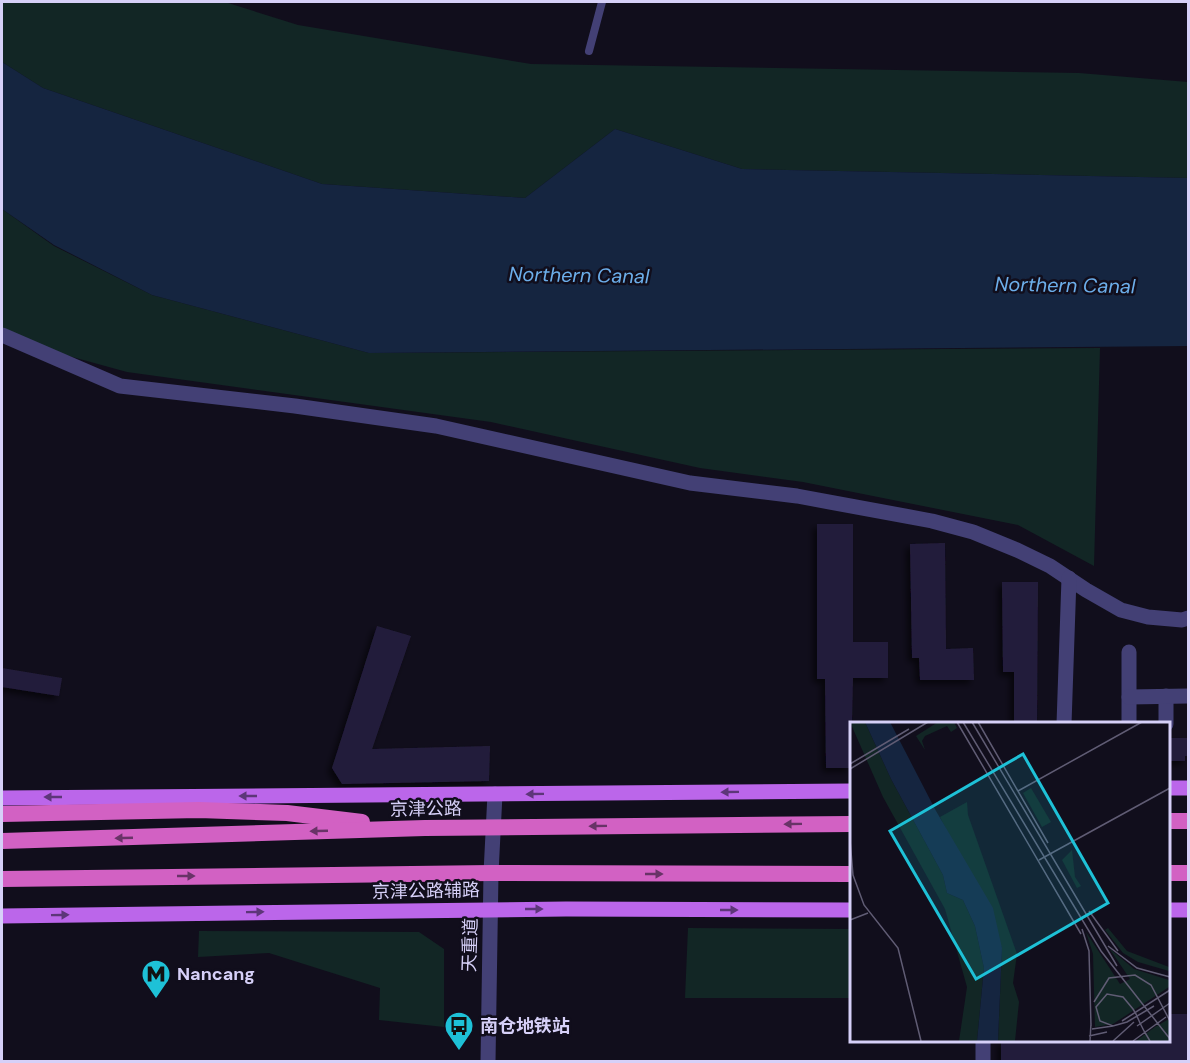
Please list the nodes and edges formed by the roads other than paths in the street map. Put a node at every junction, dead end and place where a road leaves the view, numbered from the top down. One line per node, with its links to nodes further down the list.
1 (602, 2): 2 (lane)
2 (589, 51)
3 (2, 335): 4 (street)
4 (1069, 578): 5 (street); 10 (street)
5 (1188, 618)
6 (1129, 652): 9 (street)
7 (1166, 696): 8 (street); 9 (street); 12 (street)
8 (1188, 696)
9 (1129, 697): 11 (street)
10 (1064, 722)
11 (1129, 722)
12 (1166, 722)
13 (1169, 788): 14 (main road)
14 (1188, 788)
15 (850, 791): 16 (main road, one-way to 16)
16 (495, 794): 17 (main road, one-way to 17); 22 (street, 天重道)
17 (2, 798)
18 (2, 814): 23 (highway)
19 (1169, 821): 20 (highway)
20 (1188, 821)
21 (850, 824): 22 (highway, 京津公路, one-way to 22)
22 (493, 827): 23 (highway, 京津公路); 25 (street, 天重道)
23 (425, 828): 24 (highway, 京津公路, one-way to 24)
24 (2, 842)
25 (491, 873): 28 (highway, one-way to 28); 29 (highway, one-way to 25); 30 (street, 天重道)
26 (1169, 873): 27 (highway)
27 (1188, 873)
28 (850, 874)
29 (2, 879)
30 (491, 909): 31 (main road, 京津公路辅路, one-way to 31); 34 (main road, 京津公路辅路, one-way to 30); 36 (street, 天重道)
31 (850, 910)
32 (1169, 910): 33 (main road)
33 (1188, 910)
34 (2, 916)
35 (983, 1042): 37 (street)
36 (488, 1062)
37 (983, 1062)

